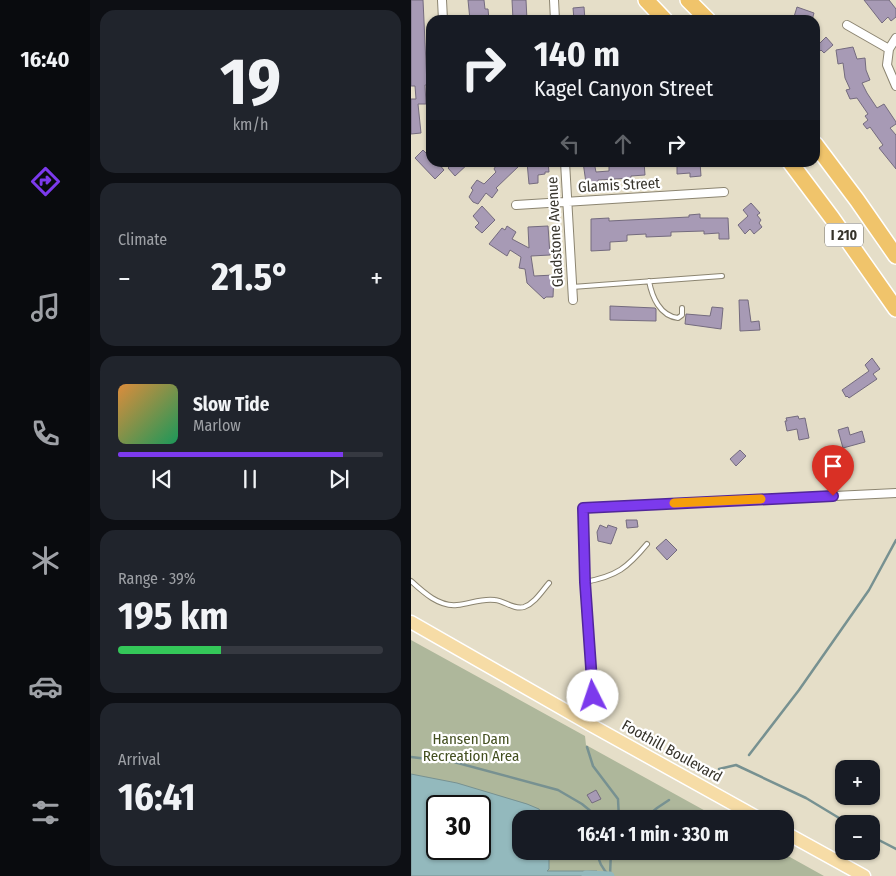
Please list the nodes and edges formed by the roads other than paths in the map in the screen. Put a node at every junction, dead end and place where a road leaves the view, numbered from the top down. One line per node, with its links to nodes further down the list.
1 (441, 0): 5 (street)
2 (554, 0): 6 (street)
3 (646, 0): 7 (highway)
4 (689, 0): 8 (highway)
5 (442, 15)
6 (555, 15)
7 (660, 15)
8 (702, 15)
9 (847, 25): 11 (street)
10 (896, 38): 11 (street)
11 (889, 49): 12 (street)
12 (896, 86)
13 (820, 151): 19 (highway, I 210)
14 (565, 167): 17 (street, Gladstone Avenue)
15 (794, 167): 25 (highway, I 210)
16 (724, 192): 17 (street, Glamis Street)
17 (567, 202): 18 (street, Glamis Street); 22 (street, Gladstone Avenue)
18 (516, 205)
19 (896, 256)
20 (722, 276): 21 (lane)
21 (649, 281): 22 (lane); 24 (lane)
22 (572, 288): 23 (street, Gladstone Avenue)
23 (573, 300)
24 (682, 308)
25 (896, 309)
26 (896, 494): 29 (street)
27 (647, 544): 29 (lane)
28 (411, 581): 30 (lane)
29 (585, 582): 32 (street)
30 (549, 583)
31 (411, 622): 32 (main road, Foothill Boulevard)
32 (591, 724): 33 (main road, Foothill Boulevard)
33 (745, 810)
34 (794, 837): 35 (main road)
35 (864, 876)

